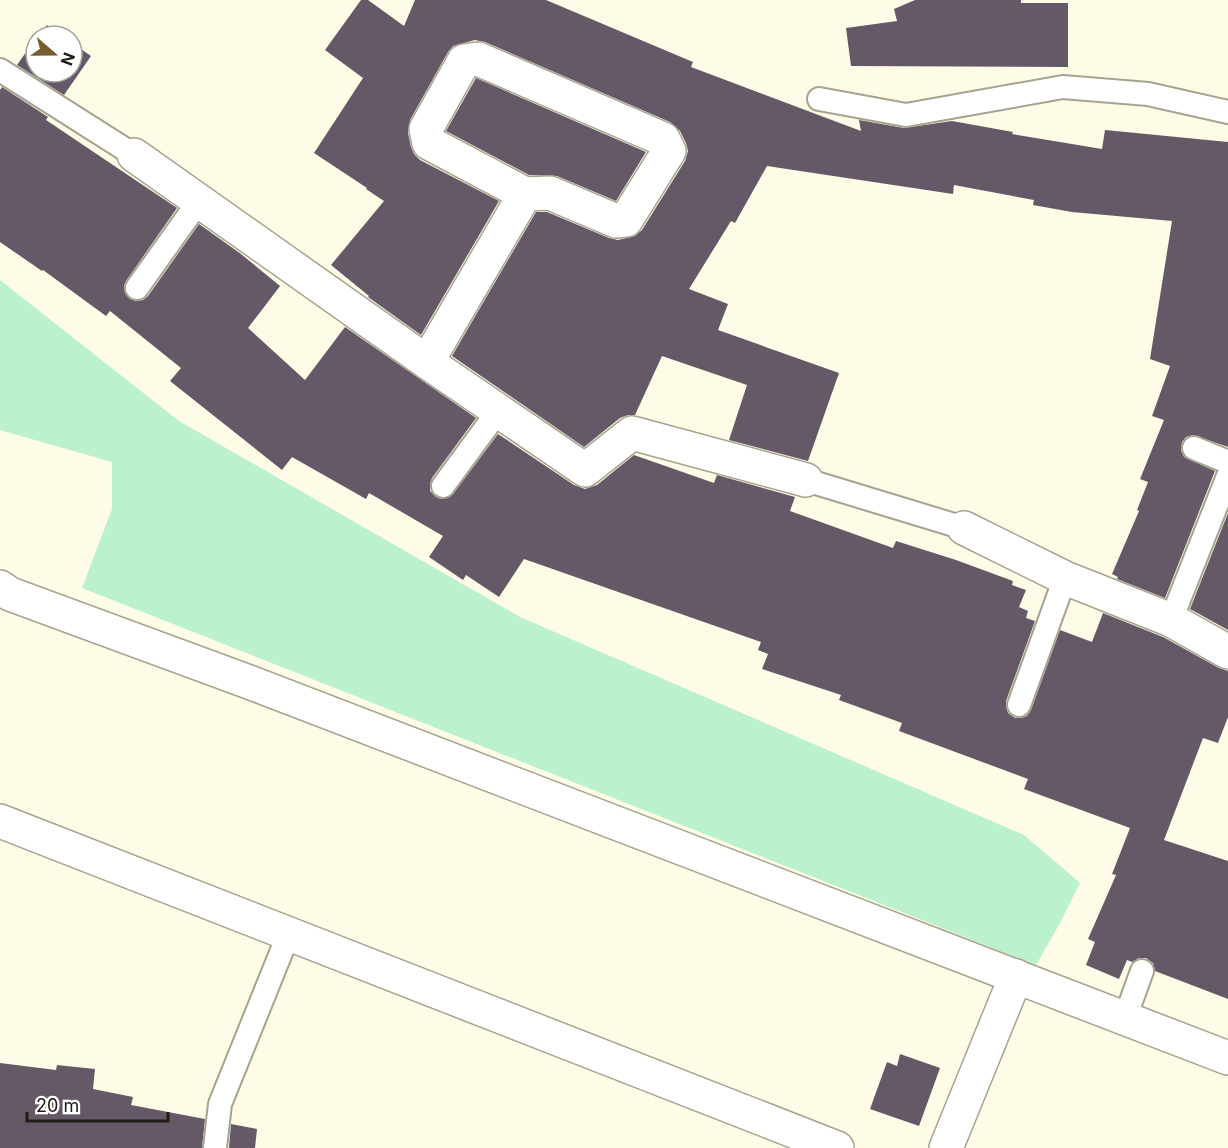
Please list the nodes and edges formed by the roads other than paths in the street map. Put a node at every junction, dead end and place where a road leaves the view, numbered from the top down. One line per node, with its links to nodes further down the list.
1 (0, 70): 4 (lane)
2 (819, 99): 3 (lane)
3 (1228, 112)
4 (134, 155): 6 (street)
5 (525, 194): 5 (street); 8 (street)
6 (199, 201): 7 (lane); 8 (street)
7 (137, 288)
8 (427, 362): 9 (street)
9 (499, 410): 13 (street); 14 (lane)
10 (1194, 448): 11 (lane)
11 (1228, 462)
12 (1228, 476): 18 (lane)
13 (806, 480): 15 (lane)
14 (443, 486)
15 (964, 528): 16 (street)
16 (1065, 578): 18 (street); 20 (lane)
17 (0, 586): 24 (street)
18 (1171, 620): 19 (street)
19 (1228, 652)
20 (1019, 705)
21 (0, 821): 22 (street)
22 (289, 933): 27 (lane); 28 (street)
23 (1142, 971): 25 (lane)
24 (1016, 976): 25 (street); 29 (street)
25 (1125, 1018): 26 (street)
26 (1228, 1058)
27 (215, 1148)
28 (837, 1148)
29 (946, 1148)

